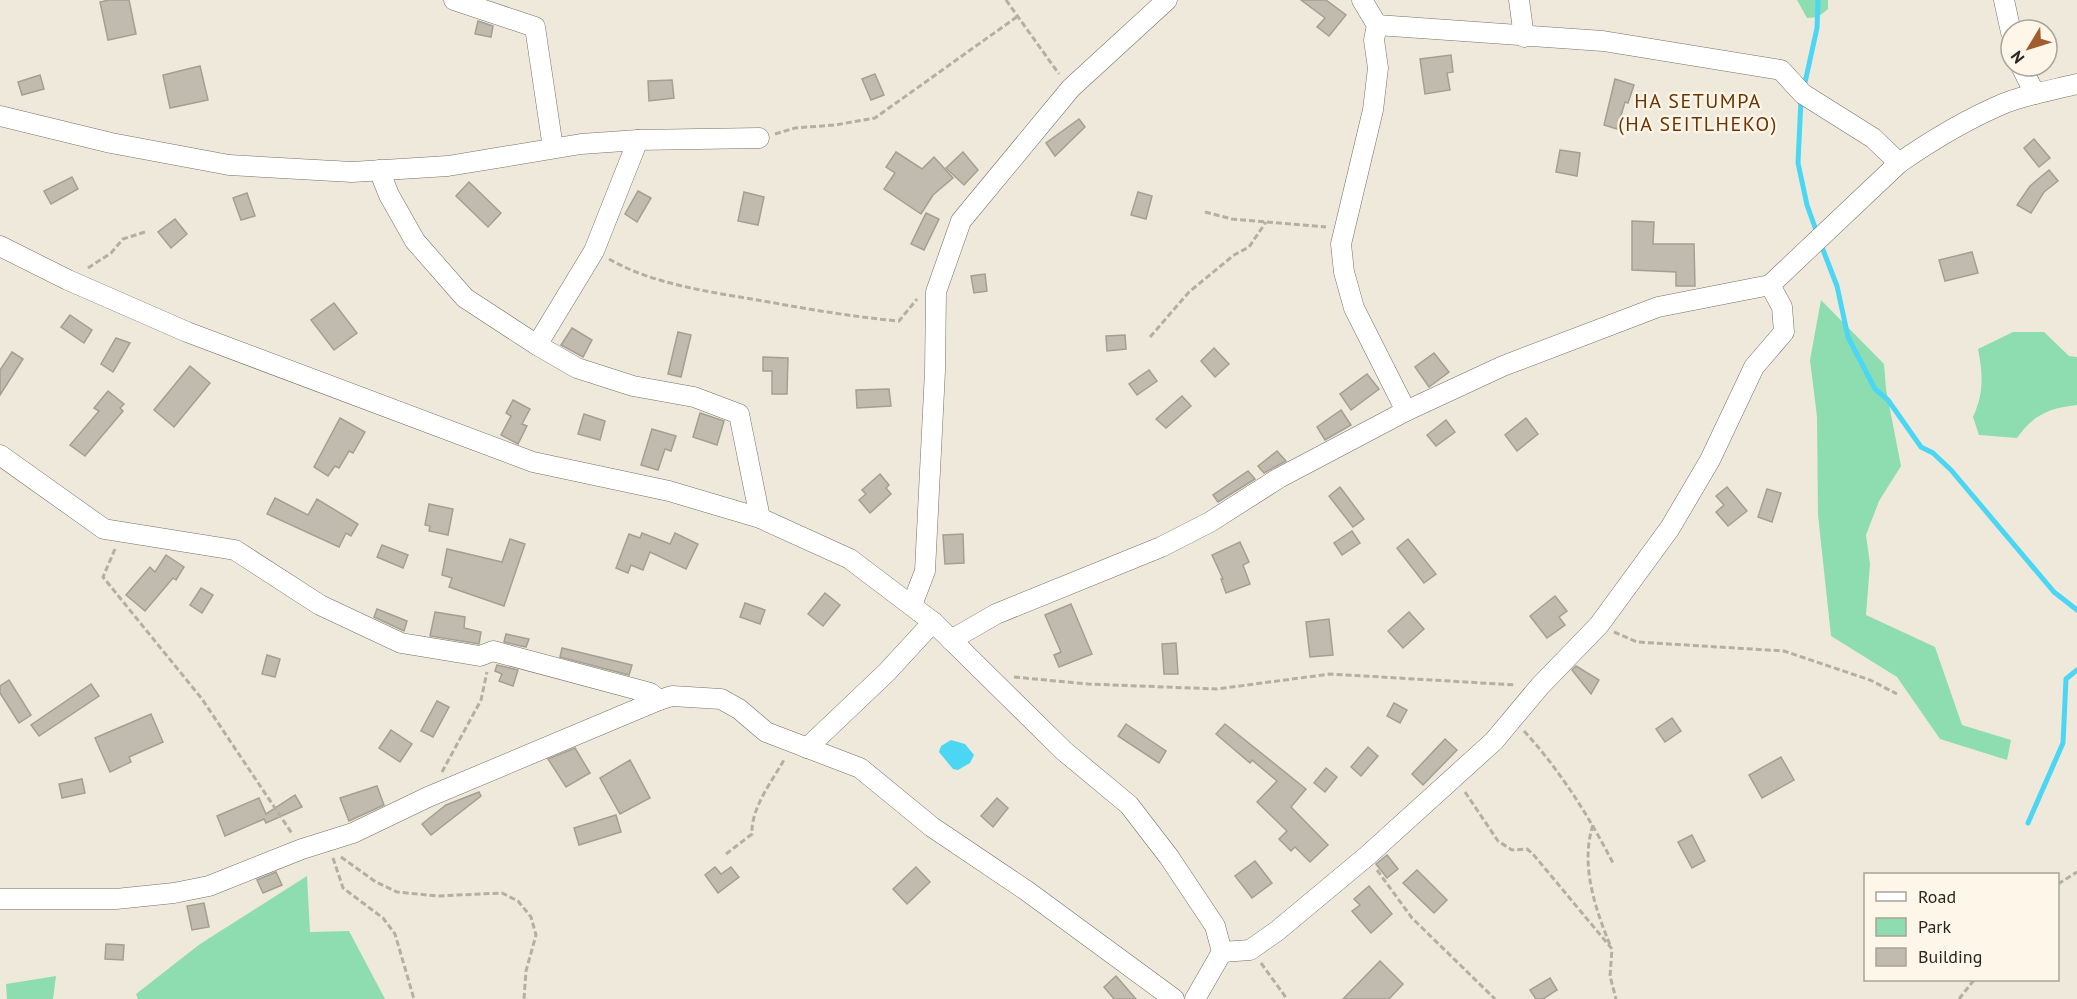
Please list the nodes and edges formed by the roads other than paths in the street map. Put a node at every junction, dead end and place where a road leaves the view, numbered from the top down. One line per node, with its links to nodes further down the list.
1 (454, 0): 15 (street)
2 (1167, 0): 24 (street)
3 (1362, 0): 7 (street)
4 (1519, 0): 8 (street)
5 (2004, 0): 6 (street)
6 (2008, 18)
7 (1377, 24): 8 (street); 21 (street)
8 (1524, 37): 16 (street)
9 (2027, 78): 11 (street)
10 (2077, 84): 11 (street)
11 (2035, 94): 16 (street)
12 (0, 117): 17 (street)
13 (759, 138): 14 (street)
14 (638, 140): 15 (street); 20 (street)
15 (553, 148): 17 (street)
16 (1899, 163): 19 (street)
17 (379, 170): 20 (street)
18 (0, 246): 23 (street)
19 (1770, 285): 21 (street); 30 (street)
20 (537, 345): 23 (street)
21 (1406, 411): 26 (street)
22 (0, 455): 27 (street)
23 (760, 518): 24 (street)
24 (912, 605): 25 (street)
25 (933, 622): 26 (street); 28 (street)
26 (951, 640): 30 (street)
27 (659, 700): 28 (street); 29 (street)
28 (800, 745): 31 (street)
29 (0, 899)
30 (1222, 952): 32 (street)
31 (1174, 999)
32 (1195, 999)

